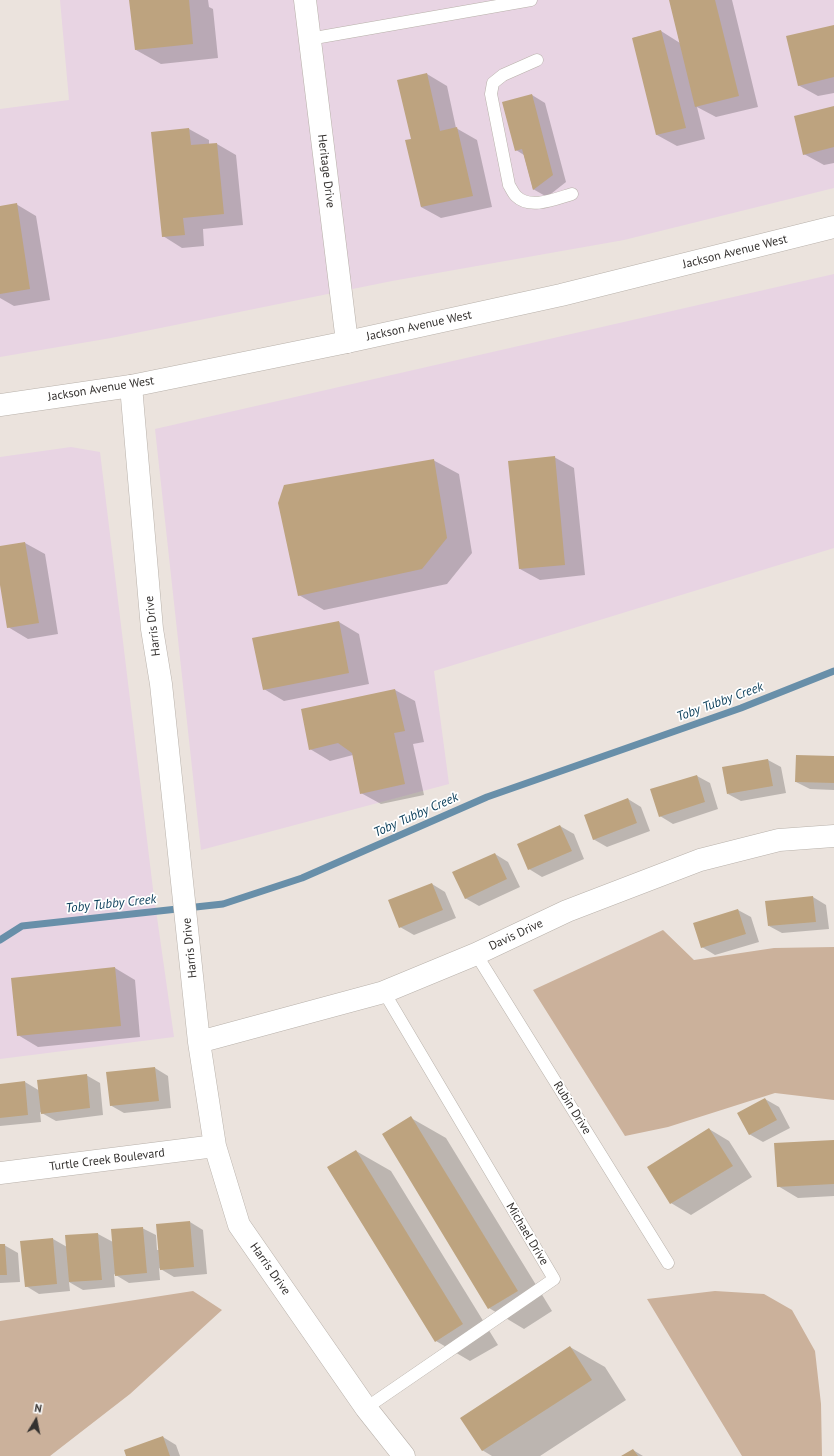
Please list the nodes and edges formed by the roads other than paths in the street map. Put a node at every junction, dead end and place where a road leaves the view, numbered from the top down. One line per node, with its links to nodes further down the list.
1 (304, 0): 3 (street, Heritage Drive)
2 (531, 0): 3 (lane)
3 (309, 40): 7 (street, Heritage Drive)
4 (537, 60): 5 (lane)
5 (572, 194)
6 (834, 227): 7 (street, Jackson Avenue West)
7 (348, 342): 8 (street, Jackson Avenue West)
8 (131, 386): 9 (street, Jackson Avenue West); 13 (street, Harris Drive)
9 (0, 405)
10 (834, 836): 11 (street, Davis Drive)
11 (476, 954): 12 (street, Davis Drive); 16 (lane, Rubin Drive)
12 (384, 992): 13 (street, Davis Drive); 17 (lane, Michael Drive)
13 (199, 1042): 14 (street, Harris Drive)
14 (215, 1146): 15 (street, Turtle Creek Boulevard); 17 (street, Harris Drive)
15 (0, 1173)
16 (668, 1262)
17 (366, 1408): 18 (street, Harris Drive)
18 (404, 1456)

